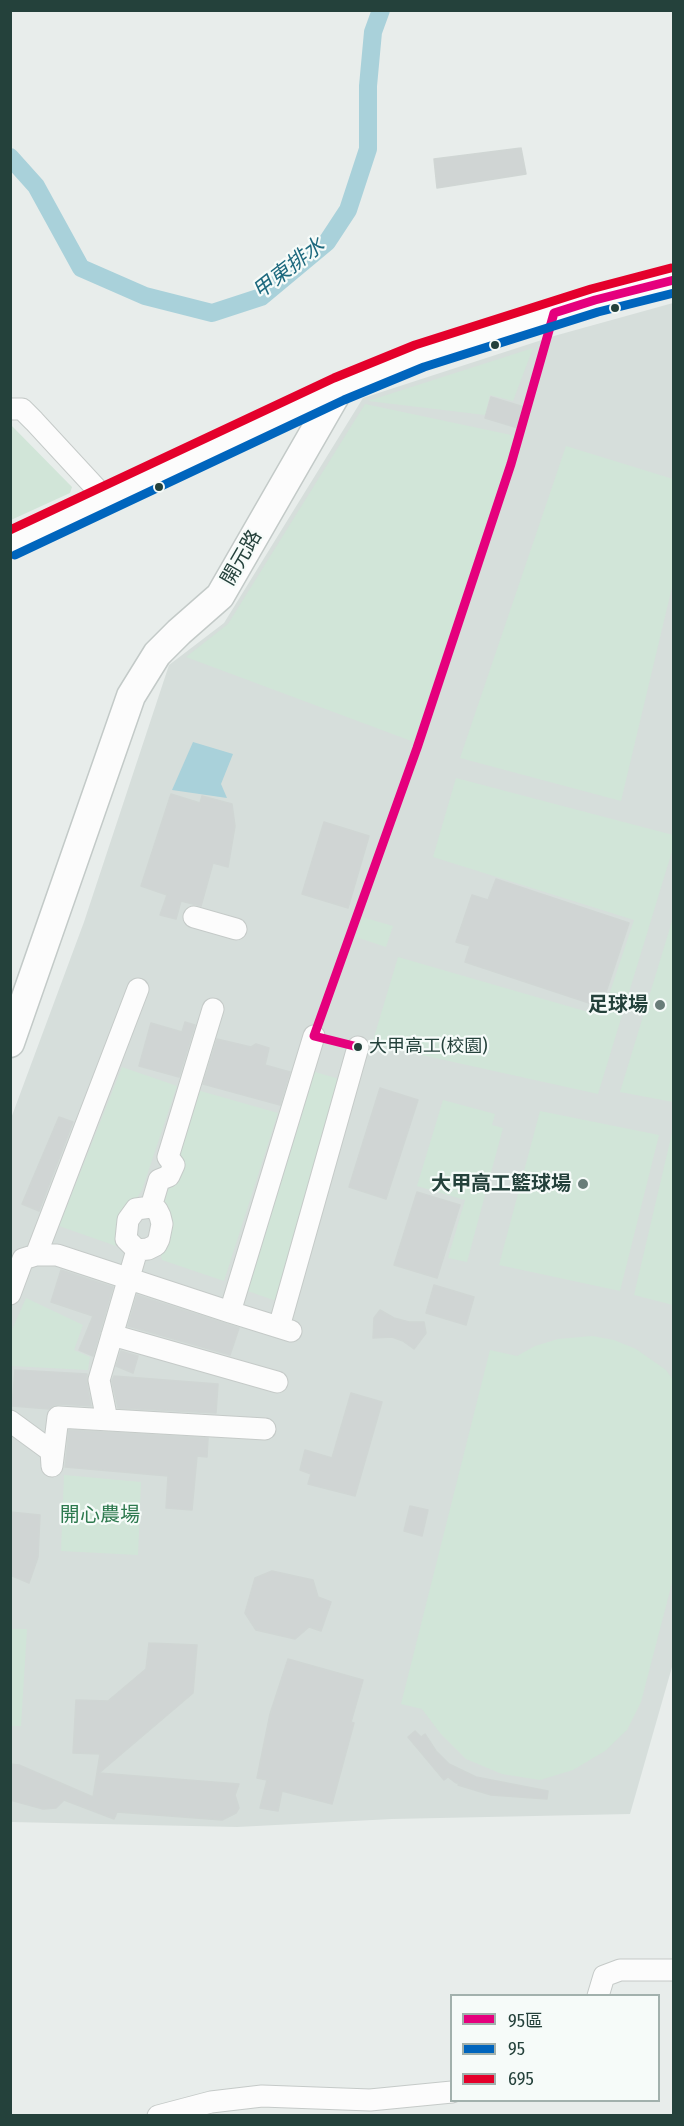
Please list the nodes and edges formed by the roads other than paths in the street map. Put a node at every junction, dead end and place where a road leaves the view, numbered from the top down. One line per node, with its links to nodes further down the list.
1 (674, 280): 2 (street)
2 (339, 389): 4 (street); 11 (street, 開元路)
3 (10, 409): 4 (street)
4 (106, 499): 5 (street)
5 (10, 544)
6 (194, 917): 7 (street)
7 (236, 929)
8 (138, 989): 13 (street)
9 (213, 1009): 14 (street)
10 (314, 1036): 16 (street)
11 (10, 1043)
12 (358, 1047): 16 (street)
13 (36, 1256): 14 (street); 15 (street)
14 (130, 1278): 16 (street); 17 (street)
15 (10, 1294)
16 (230, 1312)
17 (112, 1335): 18 (street); 19 (street)
18 (277, 1382)
19 (107, 1420): 20 (street); 21 (street)
20 (10, 1421)
21 (265, 1430)
22 (674, 1970): 23 (street)
23 (598, 1994)
24 (450, 2092): 25 (street)
25 (158, 2115)

